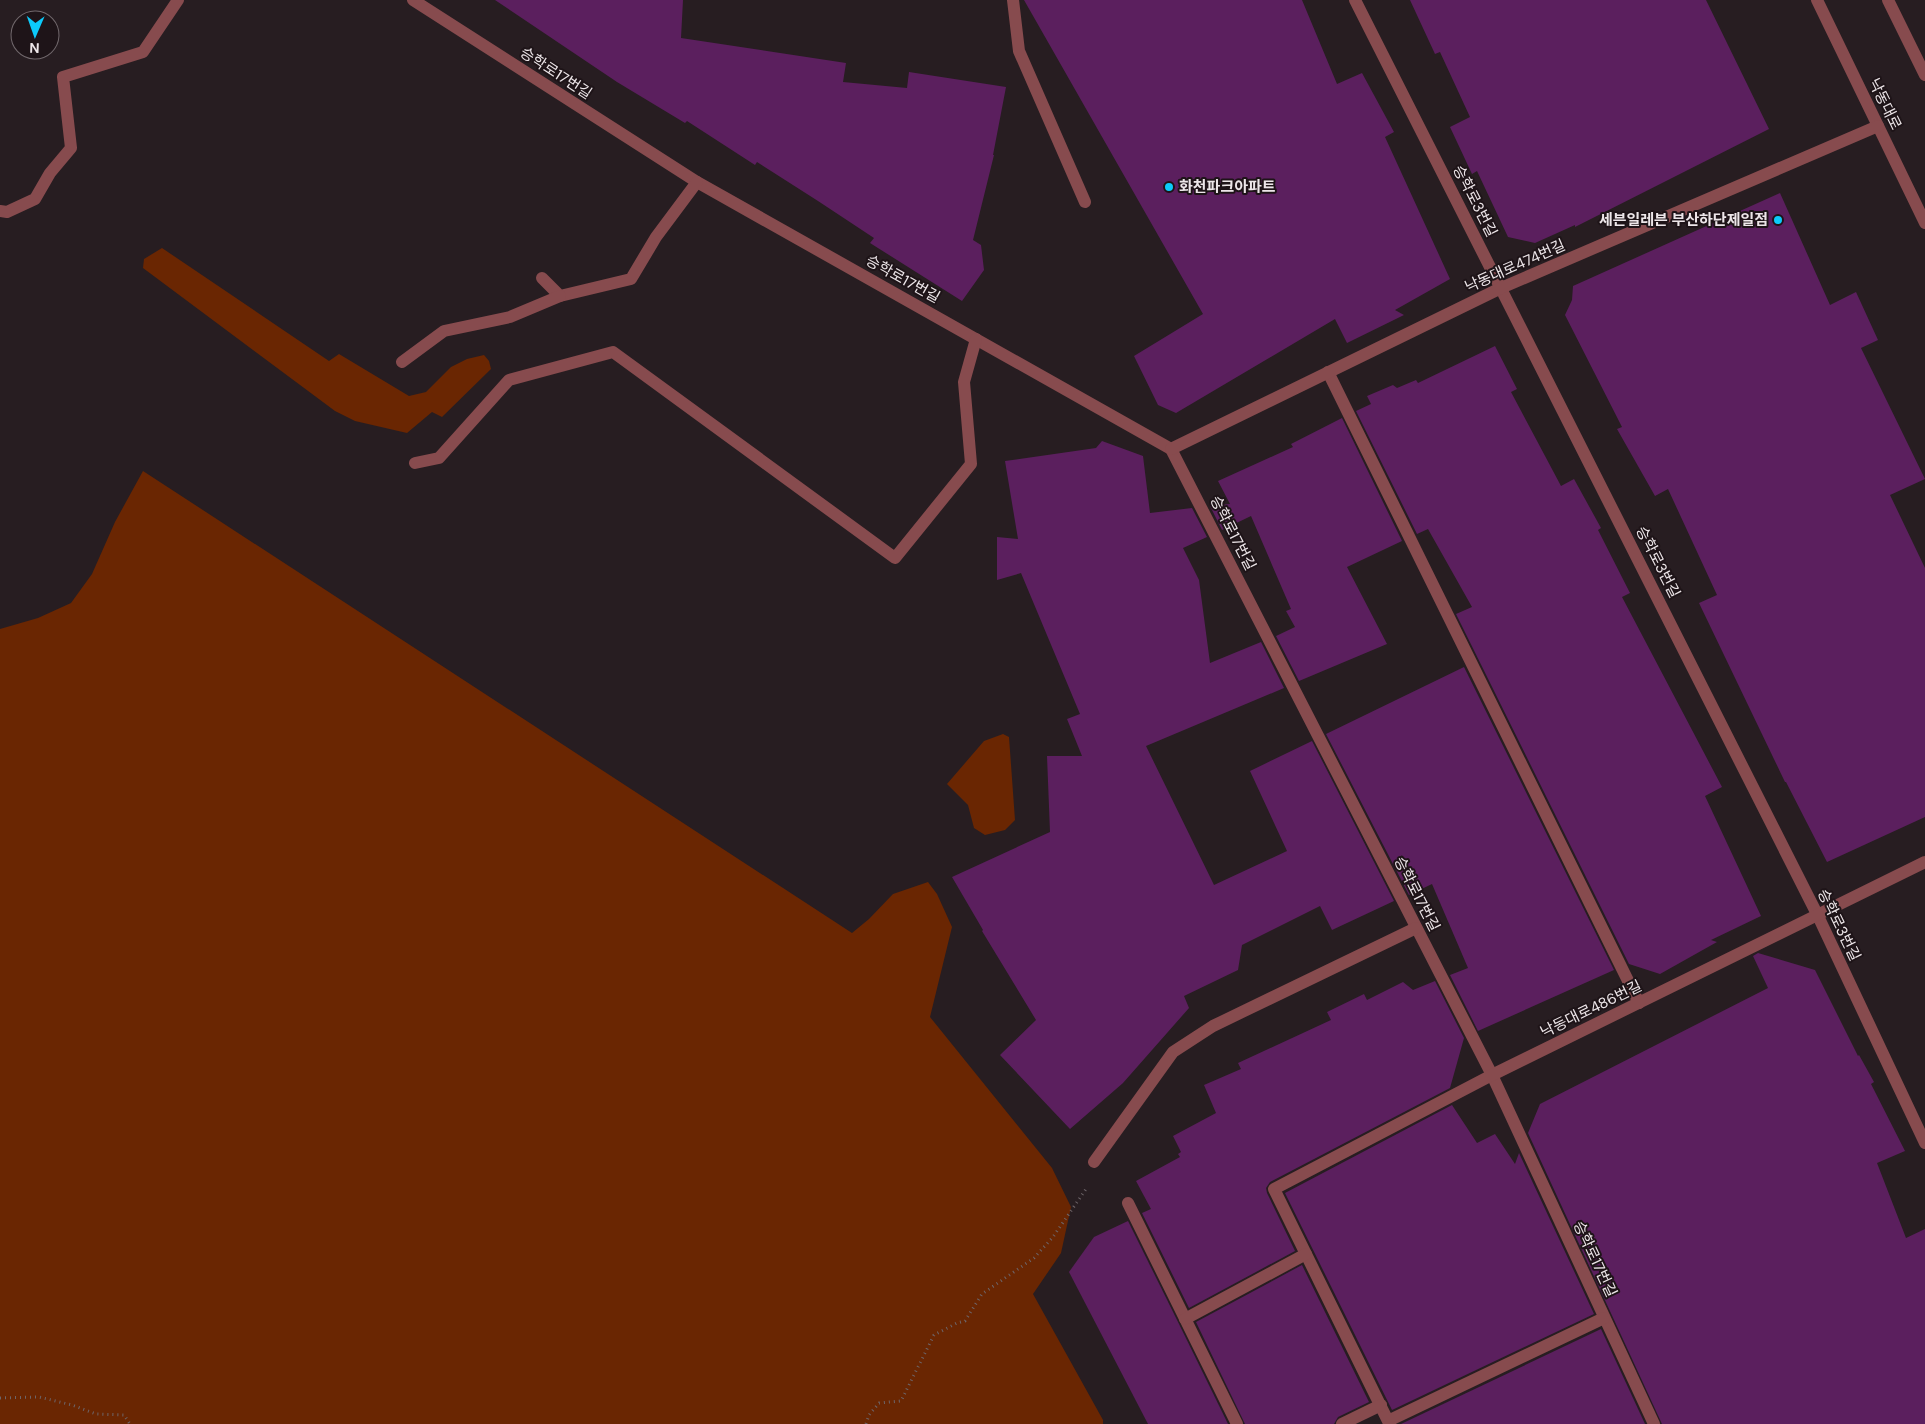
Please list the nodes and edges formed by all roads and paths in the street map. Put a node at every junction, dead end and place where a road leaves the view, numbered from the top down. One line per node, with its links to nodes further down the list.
1 (178, 0): 11 (street)
2 (413, 0): 9 (street, 승학로17번길)
3 (1012, 0): 10 (street)
4 (1355, 0): 14 (street, 승학로3번길)
5 (1816, 0): 8 (street, 낙동대로)
6 (1888, 0): 7 (street)
7 (1925, 75)
8 (1878, 126): 12 (street, 낙동대로); 14 (street, 낙동대로474번길)
9 (697, 182): 15 (street); 16 (street, 승학로17번길)
10 (1085, 202)
11 (0, 211)
12 (1925, 223)
13 (542, 278): 15 (street)
14 (1502, 288): 18 (street, 낙동대로474번길); 22 (street, 승학로3번길)
15 (560, 296): 17 (street)
16 (976, 339): 19 (street, 승학로17번길); 20 (street)
17 (402, 362)
18 (1328, 372): 19 (street, 낙동대로474번길); 24 (street)
19 (1171, 448): 23 (street, 승학로17번길)
20 (415, 463)
21 (1925, 862): 22 (street, 낙동대로486번길)
22 (1818, 916): 24 (street, 낙동대로486번길); 26 (street, 승학로3번길)
23 (1416, 928): 25 (street, 승학로17번길); 27 (street)
24 (1639, 1003): 25 (street, 낙동대로486번길)
25 (1492, 1075): 29 (street, 낙동대로486번길); 30 (street, 승학로17번길)
26 (1925, 1143)
27 (1094, 1162): 35 (path)
28 (1128, 1203): 31 (street)
29 (1306, 1254): 31 (street); 33 (street)
30 (1604, 1318): 33 (street); 38 (street, 승학로17번길)
31 (1185, 1320): 36 (street)
32 (0, 1398): 34 (path)
33 (1381, 1405): 37 (street)
34 (130, 1424)
35 (866, 1424)
36 (1237, 1424)
37 (1342, 1424)
38 (1654, 1424)

